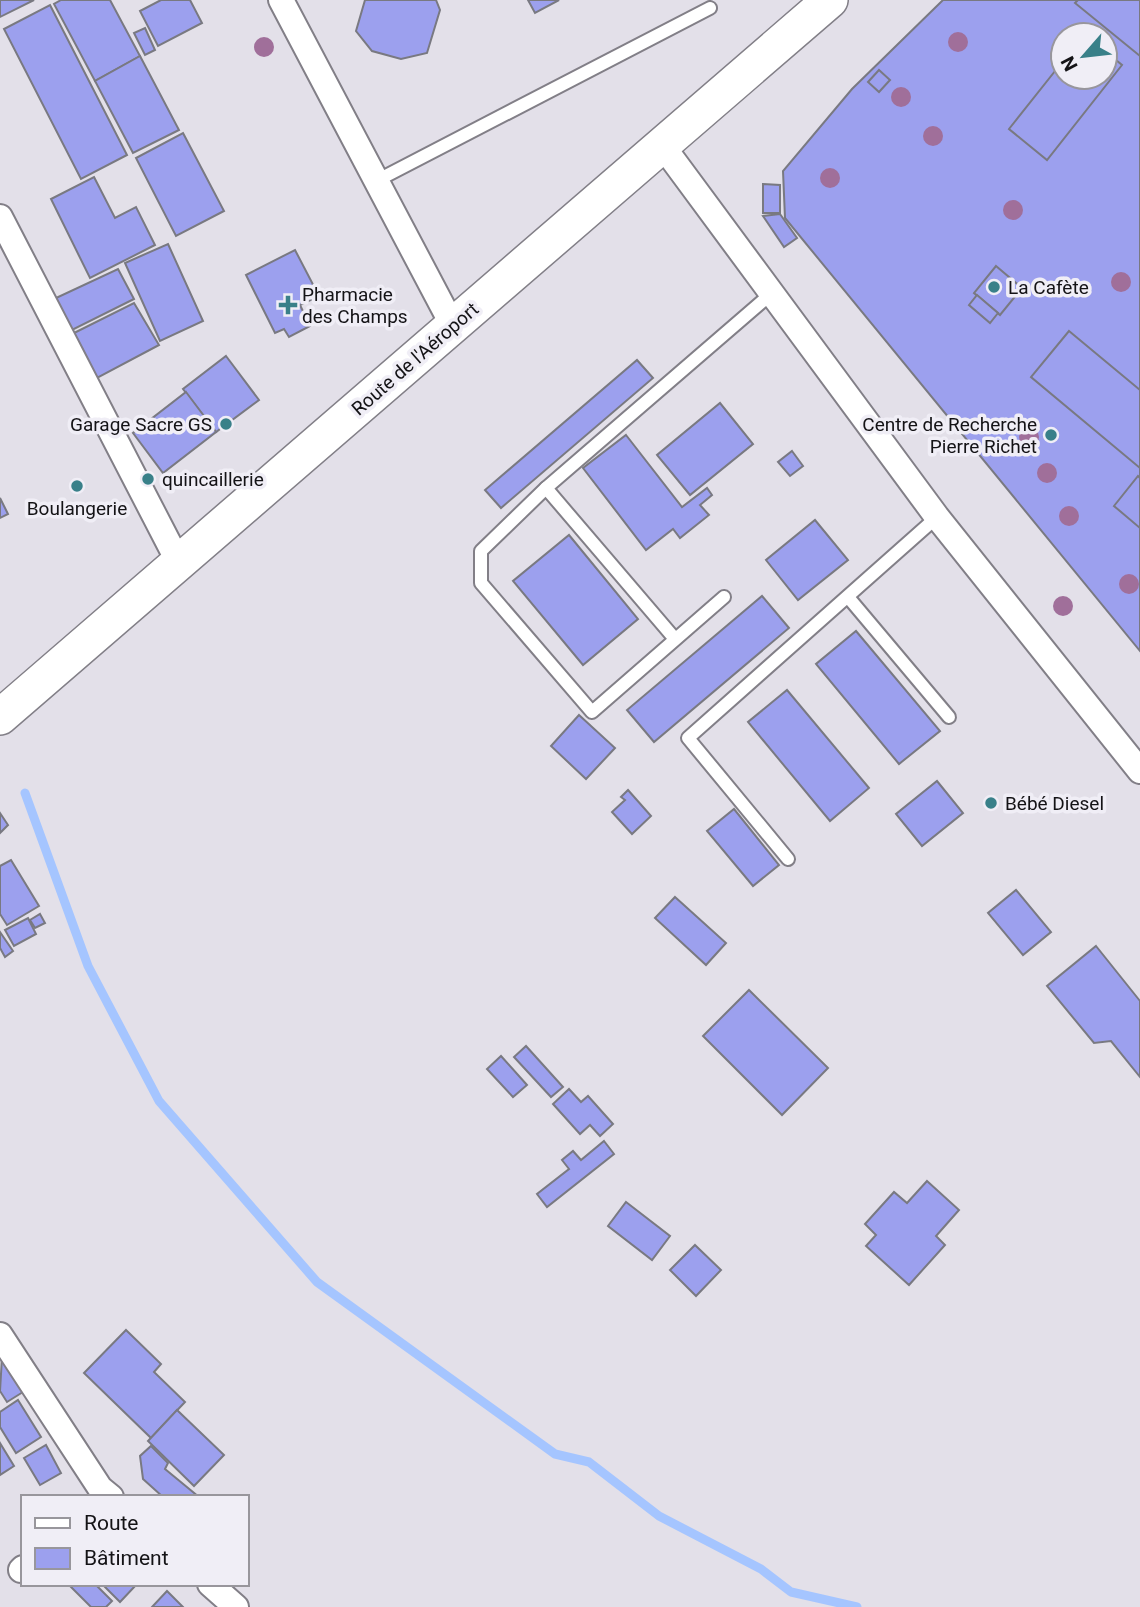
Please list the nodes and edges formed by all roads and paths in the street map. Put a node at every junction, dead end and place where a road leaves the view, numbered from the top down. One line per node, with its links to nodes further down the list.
1 (281, 0): 5 (street)
2 (830, 0): 4 (main road, Route de l'Aéroport)
3 (710, 8): 5 (lane)
4 (662, 145): 7 (street); 8 (main road, Route de l'Aéroport)
5 (376, 181): 8 (street)
6 (0, 217): 11 (street)
7 (772, 293): 9 (lane); 10 (street)
8 (453, 326): 11 (main road, Route de l'Aéroport)
9 (546, 488): 14 (lane); 14 (lane)
10 (937, 517): 13 (lane); 17 (street)
11 (179, 562): 15 (main road, Route de l'Aéroport)
12 (724, 597): 14 (lane)
13 (848, 597): 16 (lane); 18 (lane)
14 (676, 639)
15 (0, 717)
16 (949, 717)
17 (1140, 771)
18 (788, 859)
19 (0, 1335): 20 (street)
20 (101, 1494)
21 (212, 1586): 22 (street)
22 (236, 1607)

